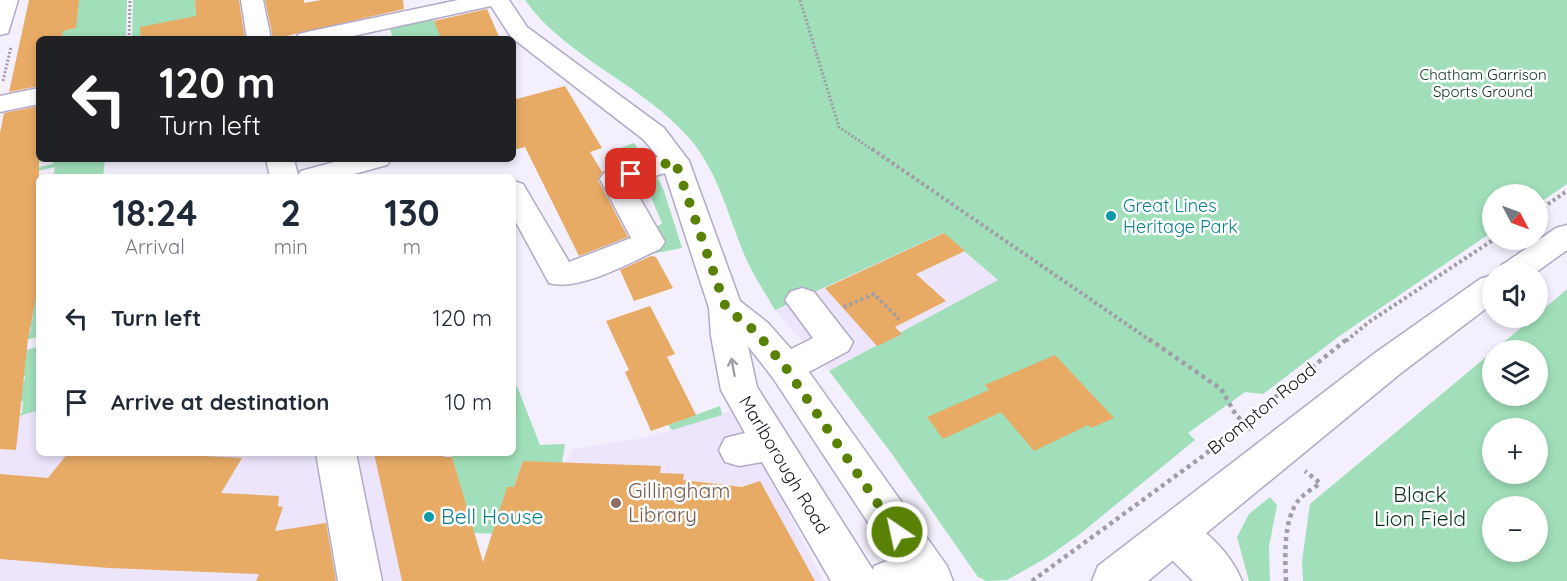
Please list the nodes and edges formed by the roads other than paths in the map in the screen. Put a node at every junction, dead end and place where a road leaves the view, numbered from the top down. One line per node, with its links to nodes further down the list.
1 (7, 0): 5 (street)
2 (252, 0): 6 (street)
3 (489, 0): 7 (street)
4 (498, 0): 10 (street, Marlborough Road)
5 (0, 28)
6 (258, 36)
7 (321, 36)
8 (36, 97): 9 (street)
9 (0, 104)
10 (675, 161): 13 (street); 17 (street, Marlborough Road)
11 (366, 162): 12 (street)
12 (322, 174)
13 (516, 195)
14 (1567, 235): 15 (street)
15 (1529, 262)
16 (1482, 294): 21 (street)
17 (726, 308): 19 (street); 24 (street, Marlborough Road, one-way to 17)
18 (810, 310): 19 (street)
19 (786, 368): 22 (street)
20 (337, 456): 23 (street)
21 (1175, 534): 25 (street); 26 (street)
22 (914, 577)
23 (360, 581)
24 (855, 581)
25 (1114, 581)
26 (1220, 581)

